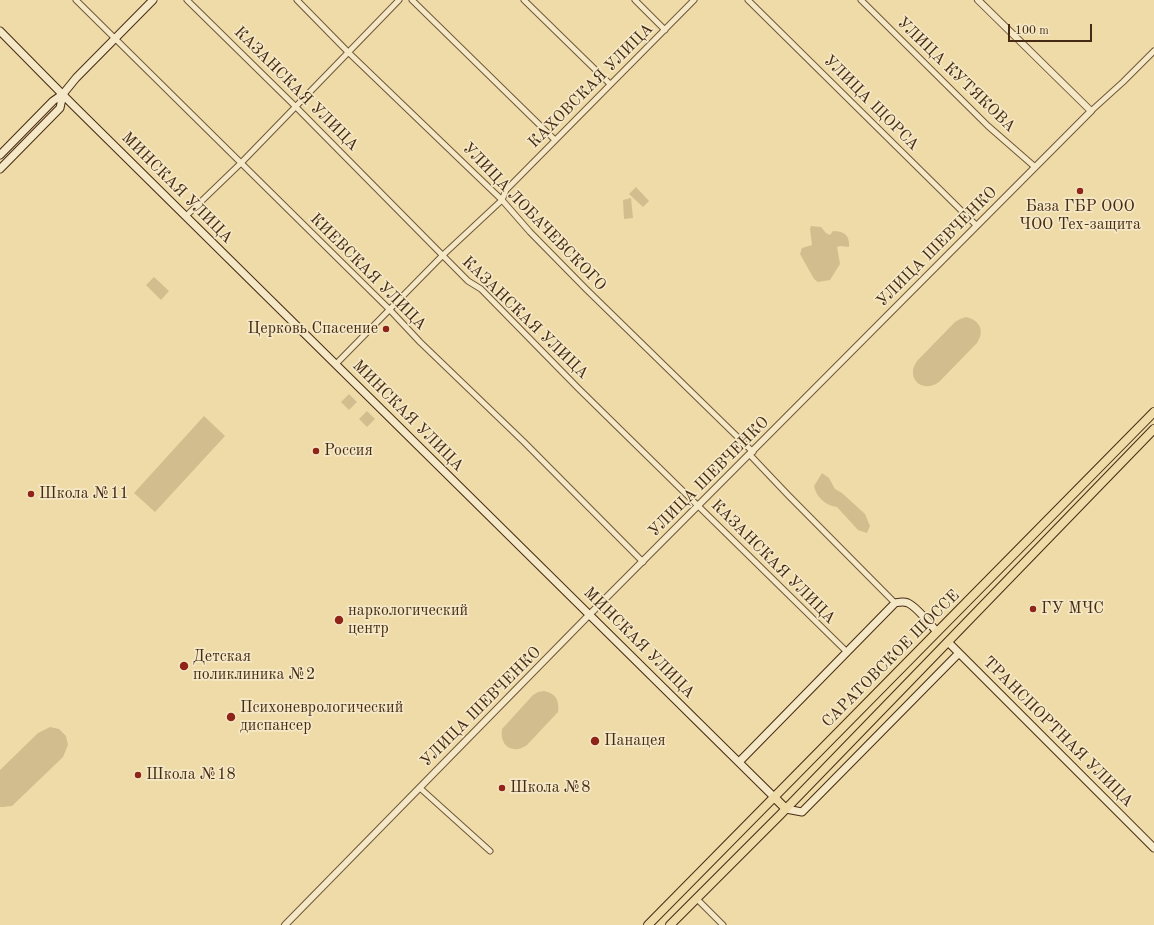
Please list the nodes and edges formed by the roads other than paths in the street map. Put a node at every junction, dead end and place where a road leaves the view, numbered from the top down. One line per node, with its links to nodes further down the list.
1 (76, 0): 15 (street, КИЕВСКАЯ УЛИЦА)
2 (153, 0): 15 (main road)
3 (187, 0): 20 (street, КАЗАНСКАЯ УЛИЦА)
4 (297, 0): 17 (street, УЛИЦА ЛОБАЧЕВСКОГО)
5 (399, 0): 17 (street)
6 (412, 0): 22 (street)
7 (524, 0): 18 (street)
8 (635, 0): 13 (street)
9 (694, 0): 13 (street, КАХОВСКАЯ УЛИЦА)
10 (748, 0): 31 (street, УЛИЦА ЩОРСА)
11 (861, 0): 25 (street, УЛИЦА КУТЯКОВА)
12 (978, 0): 21 (street)
13 (665, 30): 18 (street, КАХОВСКАЯ УЛИЦА)
14 (0, 31): 19 (main road, МИНСКАЯ УЛИЦА)
15 (114, 39): 19 (main road); 24 (street, КИЕВСКАЯ УЛИЦА)
16 (1154, 51): 21 (street, УЛИЦА ШЕВЧЕНКО)
17 (348, 52): 20 (street); 28 (street, УЛИЦА ЛОБАЧЕВСКОГО)
18 (610, 84): 22 (street, КАХОВСКАЯ УЛИЦА)
19 (62, 94): 23 (main road); 26 (main road); 30 (main road, МИНСКАЯ УЛИЦА)
20 (296, 107): 24 (street); 32 (street, КАЗАНСКАЯ УЛИЦА)
21 (1091, 110): 25 (street, УЛИЦА ШЕВЧЕНКО)
22 (555, 140): 27 (street, КАХОВСКАЯ УЛИЦА)
23 (0, 155)
24 (241, 163): 30 (street); 33 (street, КИЕВСКАЯ УЛИЦА)
25 (1035, 167): 31 (street, УЛИЦА ШЕВЧЕНКО)
26 (0, 168)
27 (506, 190): 28 (street); 29 (street, КАХОВСКАЯ УЛИЦА)
28 (495, 193): 29 (street, УЛИЦА ЛОБАЧЕВСКОГО)
29 (502, 200): 32 (street, КАХОВСКАЯ УЛИЦА); 37 (street, УЛИЦА ЛОБАЧЕВСКОГО)
30 (186, 216): 34 (main road, МИНСКАЯ УЛИЦА)
31 (976, 226): 37 (street, УЛИЦА ШЕВЧЕНКО)
32 (443, 255): 33 (street, КАХОВСКАЯ УЛИЦА); 38 (street, КАЗАНСКАЯ УЛИЦА)
33 (390, 310): 34 (street, КАХОВСКАЯ УЛИЦА); 39 (street, КИЕВСКАЯ УЛИЦА)
34 (336, 364): 41 (main road, МИНСКАЯ УЛИЦА)
35 (1154, 412): 42 (main road, САРАТОВСКОЕ ШОССЕ)
36 (1154, 429): 43 (main road, САРАТОВСКОЕ ШОССЕ)
37 (751, 453): 38 (street, УЛИЦА ШЕВЧЕНКО); 40 (street, УЛИЦА ЛОБАЧЕВСКОГО)
38 (698, 507): 39 (street, УЛИЦА ШЕВЧЕНКО); 44 (street, КАЗАНСКАЯ УЛИЦА)
39 (643, 562): 41 (street, УЛИЦА ШЕВЧЕНКО)
40 (895, 604): 42 (main road); 44 (main road)
41 (590, 614): 46 (main road, МИНСКАЯ УЛИЦА); 47 (street, УЛИЦА ШЕВЧЕНКО)
42 (937, 632): 43 (main road); 48 (main road, САРАТОВСКОЕ ШОССЕ)
43 (948, 642): 45 (main road, ТРАНСПОРТНАЯ УЛИЦА); 49 (main road, САРАТОВСКОЕ ШОССЕ)
44 (847, 652): 46 (main road)
45 (959, 653): 49 (main road); 50 (main road, ТРАНСПОРТНАЯ УЛИЦА)
46 (739, 762): 48 (main road, МИНСКАЯ УЛИЦА)
47 (420, 788): 51 (street); 53 (street, УЛИЦА ШЕВЧЕНКО)
48 (774, 797): 49 (main road, МИНСКАЯ УЛИЦА); 54 (main road, САРАТОВСКОЕ ШОССЕ)
49 (786, 809): 52 (main road, САРАТОВСКОЕ ШОССЕ)
50 (1154, 848)
51 (490, 851)
52 (696, 898): 55 (main road, САРАТОВСКОЕ ШОССЕ); 56 (street)
53 (285, 925)
54 (648, 925)
55 (670, 925)
56 (723, 925)

